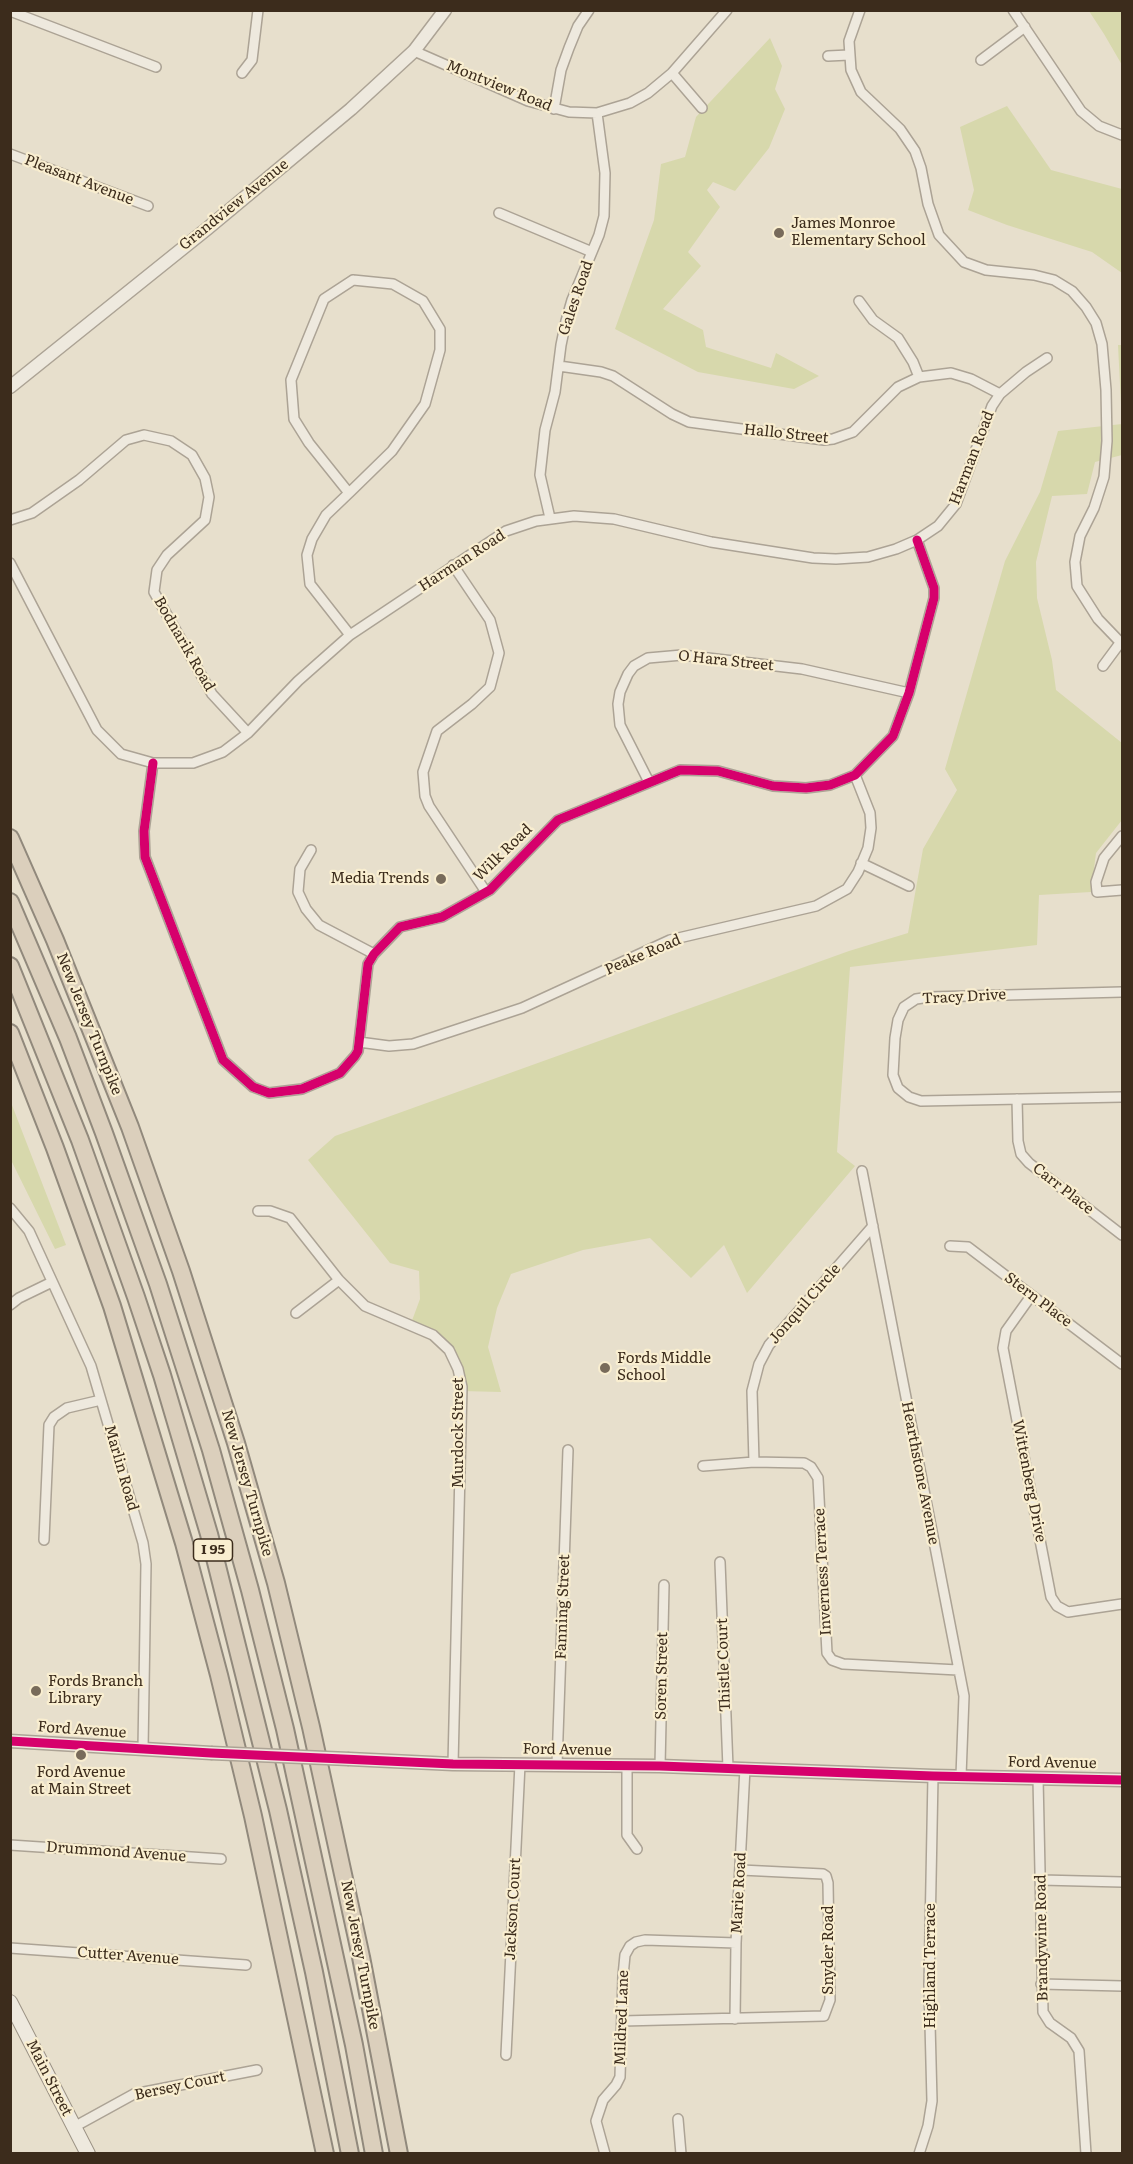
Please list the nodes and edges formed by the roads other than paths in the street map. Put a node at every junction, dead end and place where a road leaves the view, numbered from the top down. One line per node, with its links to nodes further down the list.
1 (258, 10): 15 (street)
2 (445, 10): 9 (street, Grandview Avenue)
3 (589, 10): 17 (street)
4 (727, 10): 14 (street, Montview Road)
5 (860, 10): 10 (street)
6 (1013, 10): 8 (street)
7 (10, 11): 13 (street)
8 (1026, 27): 12 (street); 19 (street)
9 (414, 51): 17 (street, Montview Road); 28 (street, Grandview Avenue)
10 (849, 55): 11 (street); 37 (street)
11 (828, 56)
12 (981, 60)
13 (156, 66)
14 (672, 73): 16 (street); 18 (street, Montview Road)
15 (242, 74)
16 (702, 108)
17 (554, 109): 18 (street, Montview Road)
18 (597, 113): 23 (street, Gales Road)
19 (1122, 135)
20 (10, 154): 21 (street, Pleasant Avenue)
21 (148, 206)
22 (499, 213): 23 (street)
23 (592, 252): 26 (street, Gales Road)
24 (859, 302): 27 (street)
25 (1047, 358): 29 (street, Harman Road)
26 (559, 366): 27 (street, Hallo Street); 31 (street, Gales Road)
27 (919, 377): 29 (street, Hallo Street)
28 (10, 387)
29 (1000, 394): 33 (street, Harman Road)
30 (349, 493): 30 (street); 36 (street)
31 (550, 518): 33 (street, Harman Road); 35 (street, Harman Road)
32 (10, 520): 40 (street, Bodnarik Road)
33 (917, 540): 39 (street, Wilk Road)
34 (10, 563): 41 (street, Harman Road)
35 (453, 565): 36 (street, Harman Road); 50 (street)
36 (350, 635): 40 (street, Harman Road)
37 (1121, 644): 38 (street)
38 (1103, 666)
39 (909, 693): 42 (street, Wilk Road); 43 (street, O Hara Street)
40 (248, 733): 41 (street, Harman Road)
41 (153, 764): 56 (street, Wilk Road)
42 (855, 775): 43 (street, Wilk Road); 47 (street, Peake Road)
43 (649, 782): 50 (street, Wilk Road)
44 (1122, 836): 49 (street)
45 (10, 838): 115 (highway, New Jersey Turnpike)
46 (310, 850): 52 (street)
47 (861, 863): 48 (street); 56 (street, Peake Road)
48 (909, 886)
49 (1122, 890)
50 (486, 892): 52 (street, Wilk Road)
51 (10, 902): 114 (highway, New Jersey Turnpike / I 95)
52 (374, 954): 56 (street, Wilk Road)
53 (10, 966): 113 (highway, I 95)
54 (1122, 992): 58 (street, Tracy Drive)
55 (10, 1033): 112 (highway, I 95)
56 (359, 1042)
57 (1122, 1097): 58 (street, Tracy Drive)
58 (1017, 1099): 63 (street, Carr Place)
59 (862, 1171): 62 (street, Hearthstone Avenue)
60 (10, 1208): 66 (street, Marlin Road)
61 (258, 1211): 65 (street, Murdock Street)
62 (873, 1226): 73 (street, Jonquil Circle); 79 (street, Hearthstone Avenue)
63 (1122, 1235)
64 (950, 1246): 67 (street, Stern Place)
65 (339, 1280): 69 (street); 82 (street, Murdock Street)
66 (52, 1282): 68 (street); 71 (street, Marlin Road)
67 (1031, 1296): 70 (street, Stern Place); 78 (street, Wittenberg Drive)
68 (10, 1305)
69 (296, 1313)
70 (1122, 1364)
71 (101, 1400): 75 (street); 81 (street, Marlin Road)
72 (568, 1450): 84 (street, Fanning Street)
73 (754, 1462): 74 (street, Inverness Terrace); 79 (street, Inverness Terrace)
74 (703, 1466)
75 (44, 1540)
76 (720, 1562): 87 (street, Thistle Court)
77 (664, 1586): 86 (street, Soren Street)
78 (1122, 1604)
79 (958, 1670): 90 (street, Hearthstone Avenue)
80 (10, 1741): 81 (street, Ford Avenue)
81 (142, 1749): 82 (street, Ford Avenue, bridge)
82 (453, 1764): 83 (street, Ford Avenue)
83 (520, 1764): 84 (street, Ford Avenue); 107 (street, Jackson Court)
84 (557, 1764): 85 (street, Ford Avenue)
85 (627, 1766): 86 (street, Ford Avenue); 94 (street)
86 (660, 1766): 87 (street, Ford Avenue)
87 (728, 1768): 88 (street, Ford Avenue)
88 (745, 1768): 89 (street, Ford Avenue); 96 (street, Marie Road)
89 (933, 1776): 90 (street, Ford Avenue); 118 (street, Highland Terrace)
90 (961, 1776): 91 (street, Ford Avenue)
91 (1038, 1778): 92 (street, Ford Avenue); 97 (street, Brandywine Road)
92 (1122, 1780)
93 (10, 1845): 95 (street, Drummond Avenue)
94 (637, 1849)
95 (221, 1859)
96 (741, 1870): 99 (street, Marie Road); 105 (street, Snyder Road)
97 (1041, 1880): 98 (street); 102 (street, Brandywine Road)
98 (1122, 1882)
99 (736, 1943): 105 (street, Marie Road); 106 (street, Mildred Lane)
100 (10, 1948): 101 (street, Cutter Avenue)
101 (246, 1965)
102 (1041, 1984): 103 (street); 119 (street, Brandywine Road)
103 (1122, 1986)
104 (10, 2002): 110 (main road, Main Street)
105 (735, 2019): 106 (street, Snyder Road)
106 (622, 2021): 116 (street, Mildred Lane)
107 (506, 2055)
108 (257, 2070): 110 (street, Bersey Court)
109 (678, 2119): 117 (street)
110 (74, 2127): 111 (main road, Main Street)
111 (88, 2154)
112 (325, 2154)
113 (350, 2154)
114 (375, 2154)
115 (399, 2154)
116 (605, 2154)
117 (681, 2154)
118 (919, 2154)
119 (1086, 2154)

